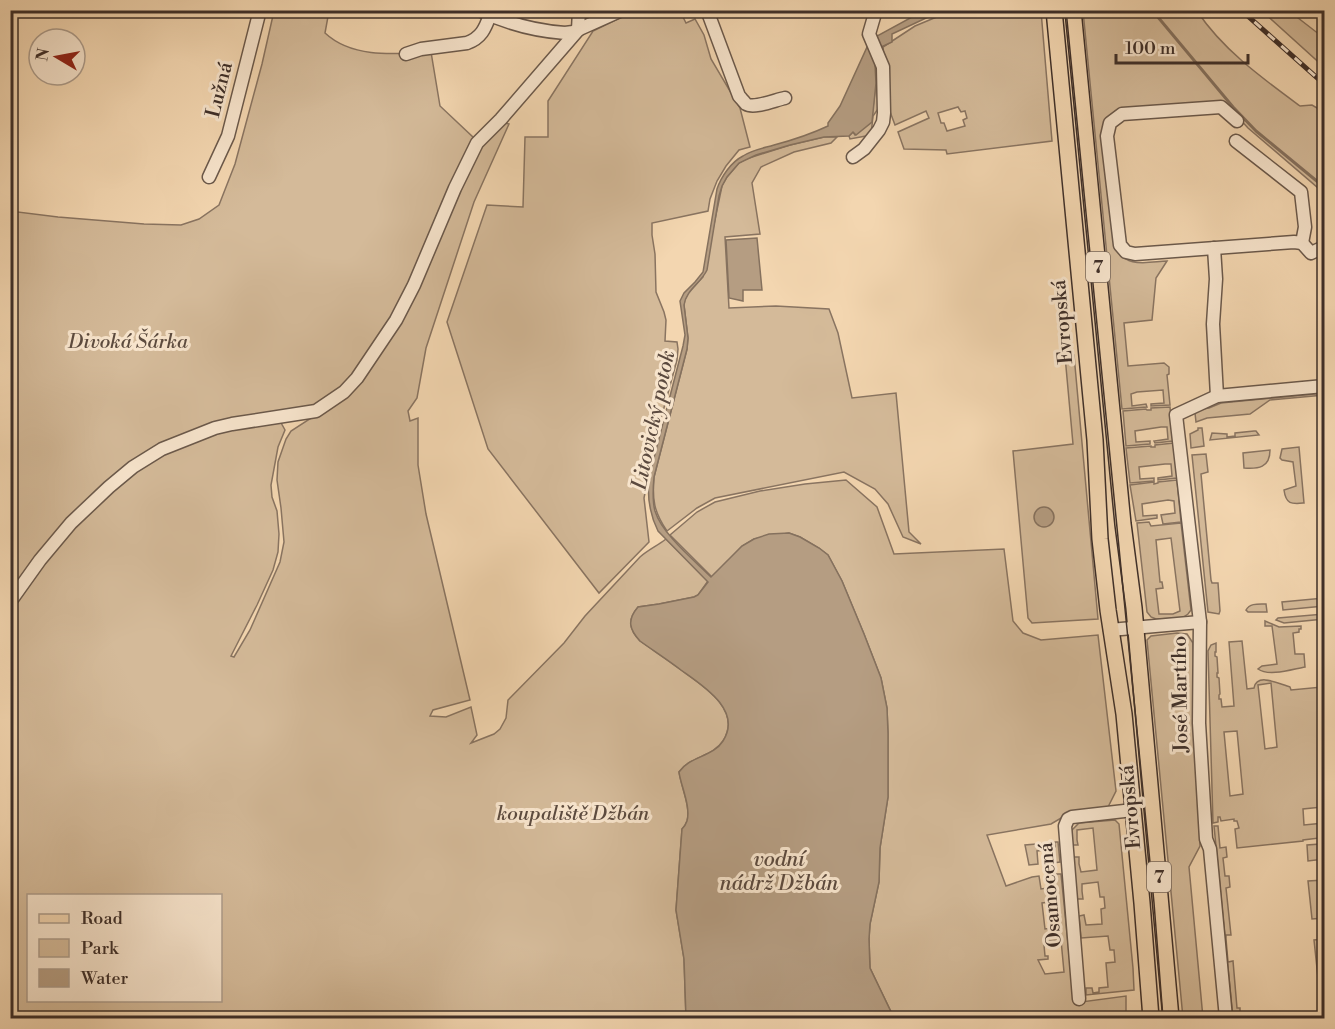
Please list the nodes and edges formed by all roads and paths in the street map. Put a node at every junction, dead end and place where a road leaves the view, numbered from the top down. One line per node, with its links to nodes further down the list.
1 (260, 10): 15 (street, Lužná)
2 (579, 10): 9 (street)
3 (622, 10): 9 (street)
4 (707, 10): 11 (street)
5 (876, 10): 14 (street)
6 (1054, 10): 24 (main road, Evropská / 7)
7 (1073, 10): 23 (main road, Evropská / 7)
8 (485, 13): 9 (street); 10 (street)
9 (578, 30): 21 (street)
10 (406, 54)
11 (785, 98)
12 (1237, 121): 18 (street)
13 (1236, 141): 16 (street)
14 (853, 157)
15 (209, 177)
16 (1302, 243): 17 (street); 18 (street)
17 (1324, 247)
18 (1214, 248): 20 (street)
19 (1324, 386): 20 (street, José Martího)
20 (1217, 396): 22 (street, José Martího)
21 (10, 602)
22 (1200, 622): 23 (street); 29 (street, José Martího)
23 (1136, 628): 24 (street); 28 (main road, Evropská / 7)
24 (1110, 630): 25 (main road, Evropská / 7)
25 (1133, 810): 26 (street, Osamocená); 27 (main road, Evropská / 7)
26 (1079, 999)
27 (1151, 1018)
28 (1171, 1018)
29 (1226, 1018)

